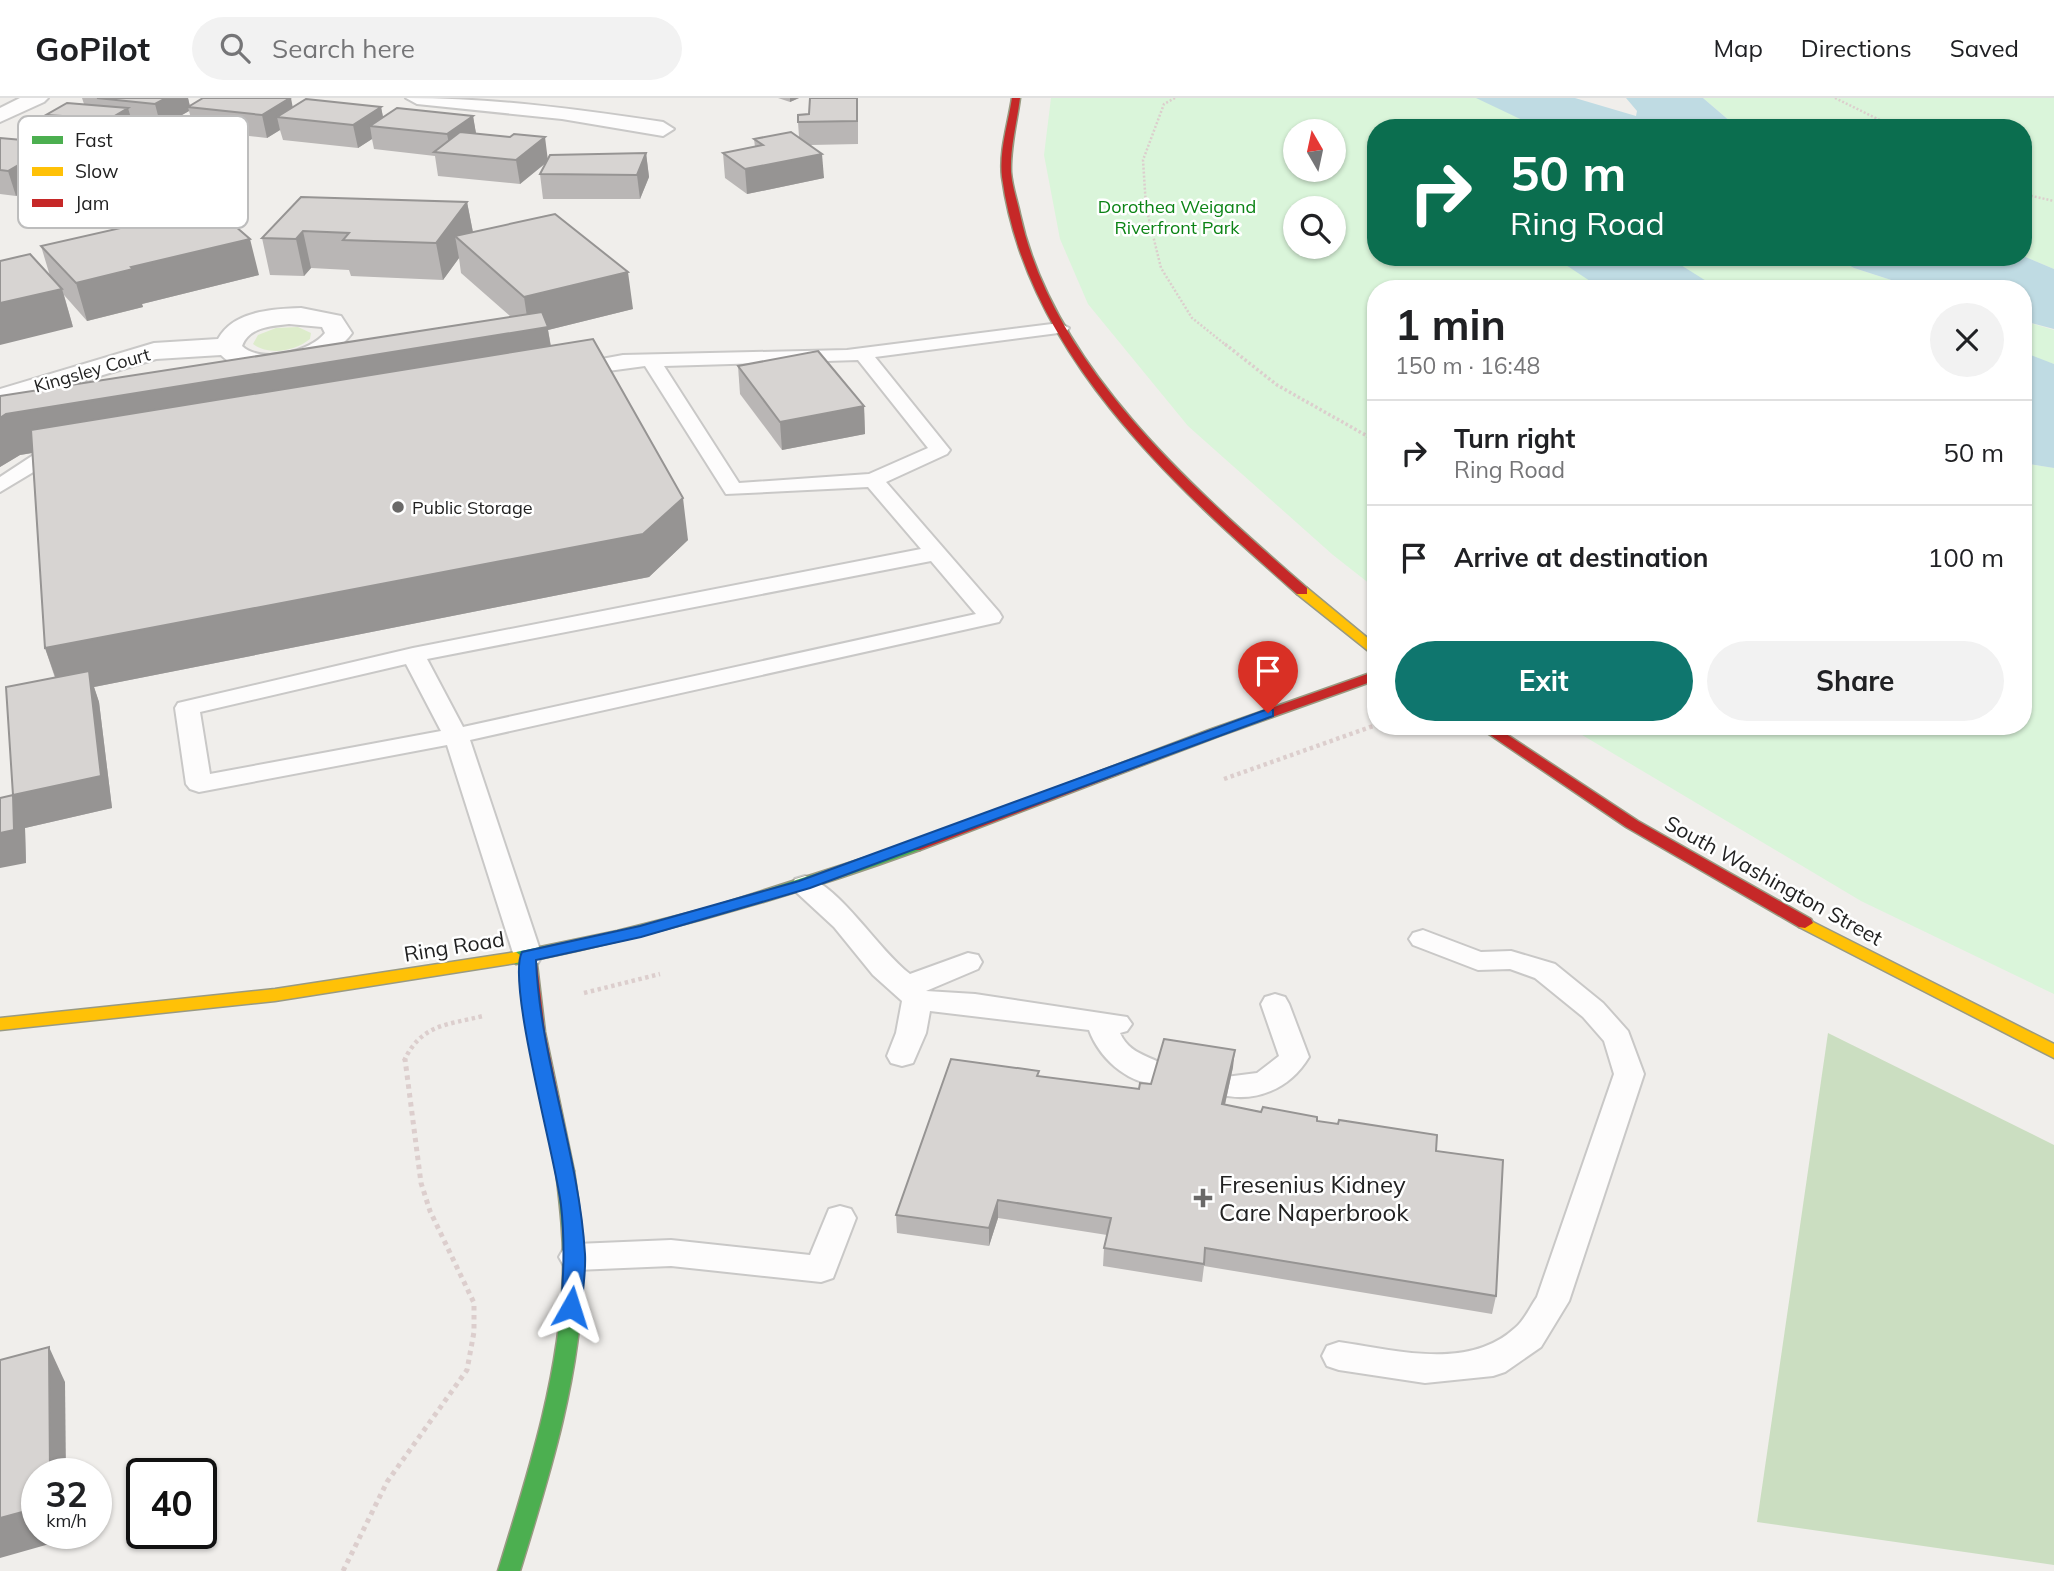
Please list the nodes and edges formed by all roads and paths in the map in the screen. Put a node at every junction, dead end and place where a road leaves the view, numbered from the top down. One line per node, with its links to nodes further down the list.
1 (37, 98): 6 (street)
2 (417, 98): 8 (street)
3 (1016, 98): 11 (main road)
4 (1175, 98): 17 (path)
5 (1835, 98): 7 (path)
6 (0, 116)
7 (1878, 119)
8 (663, 128)
9 (2032, 196): 10 (path)
10 (2054, 201)
11 (1060, 328): 13 (lane); 22 (main road)
12 (228, 347): 16 (street, Kingsley Court)
13 (863, 354): 14 (lane); 19 (lane)
14 (651, 360): 15 (lane); 19 (lane)
15 (555, 373)
16 (0, 398)
17 (1367, 435)
18 (80, 453): 20 (lane)
19 (873, 480): 21 (lane)
20 (0, 486)
21 (936, 553): 23 (lane); 26 (lane)
22 (1367, 646)
23 (413, 655): 26 (lane); 26 (lane)
24 (1367, 677): 27 (main road, Ring Road)
25 (1498, 735): 35 (main road, South Washington Street)
26 (456, 736): 29 (lane)
27 (804, 884): 29 (main road, Ring Road); 31 (lane)
28 (1423, 939): 41 (lane)
29 (528, 956): 33 (main road, Ring Road); 40 (main road)
30 (968, 962): 31 (lane)
31 (912, 993): 36 (lane); 37 (lane)
32 (1275, 1004): 38 (lane)
33 (0, 1024)
34 (426, 1030): 42 (path)
35 (2054, 1052)
36 (902, 1056)
37 (1157, 1074)
38 (1229, 1086)
39 (840, 1218): 40 (lane)
40 (576, 1257): 43 (main road)
41 (1339, 1356)
42 (343, 1571)
43 (509, 1571)

